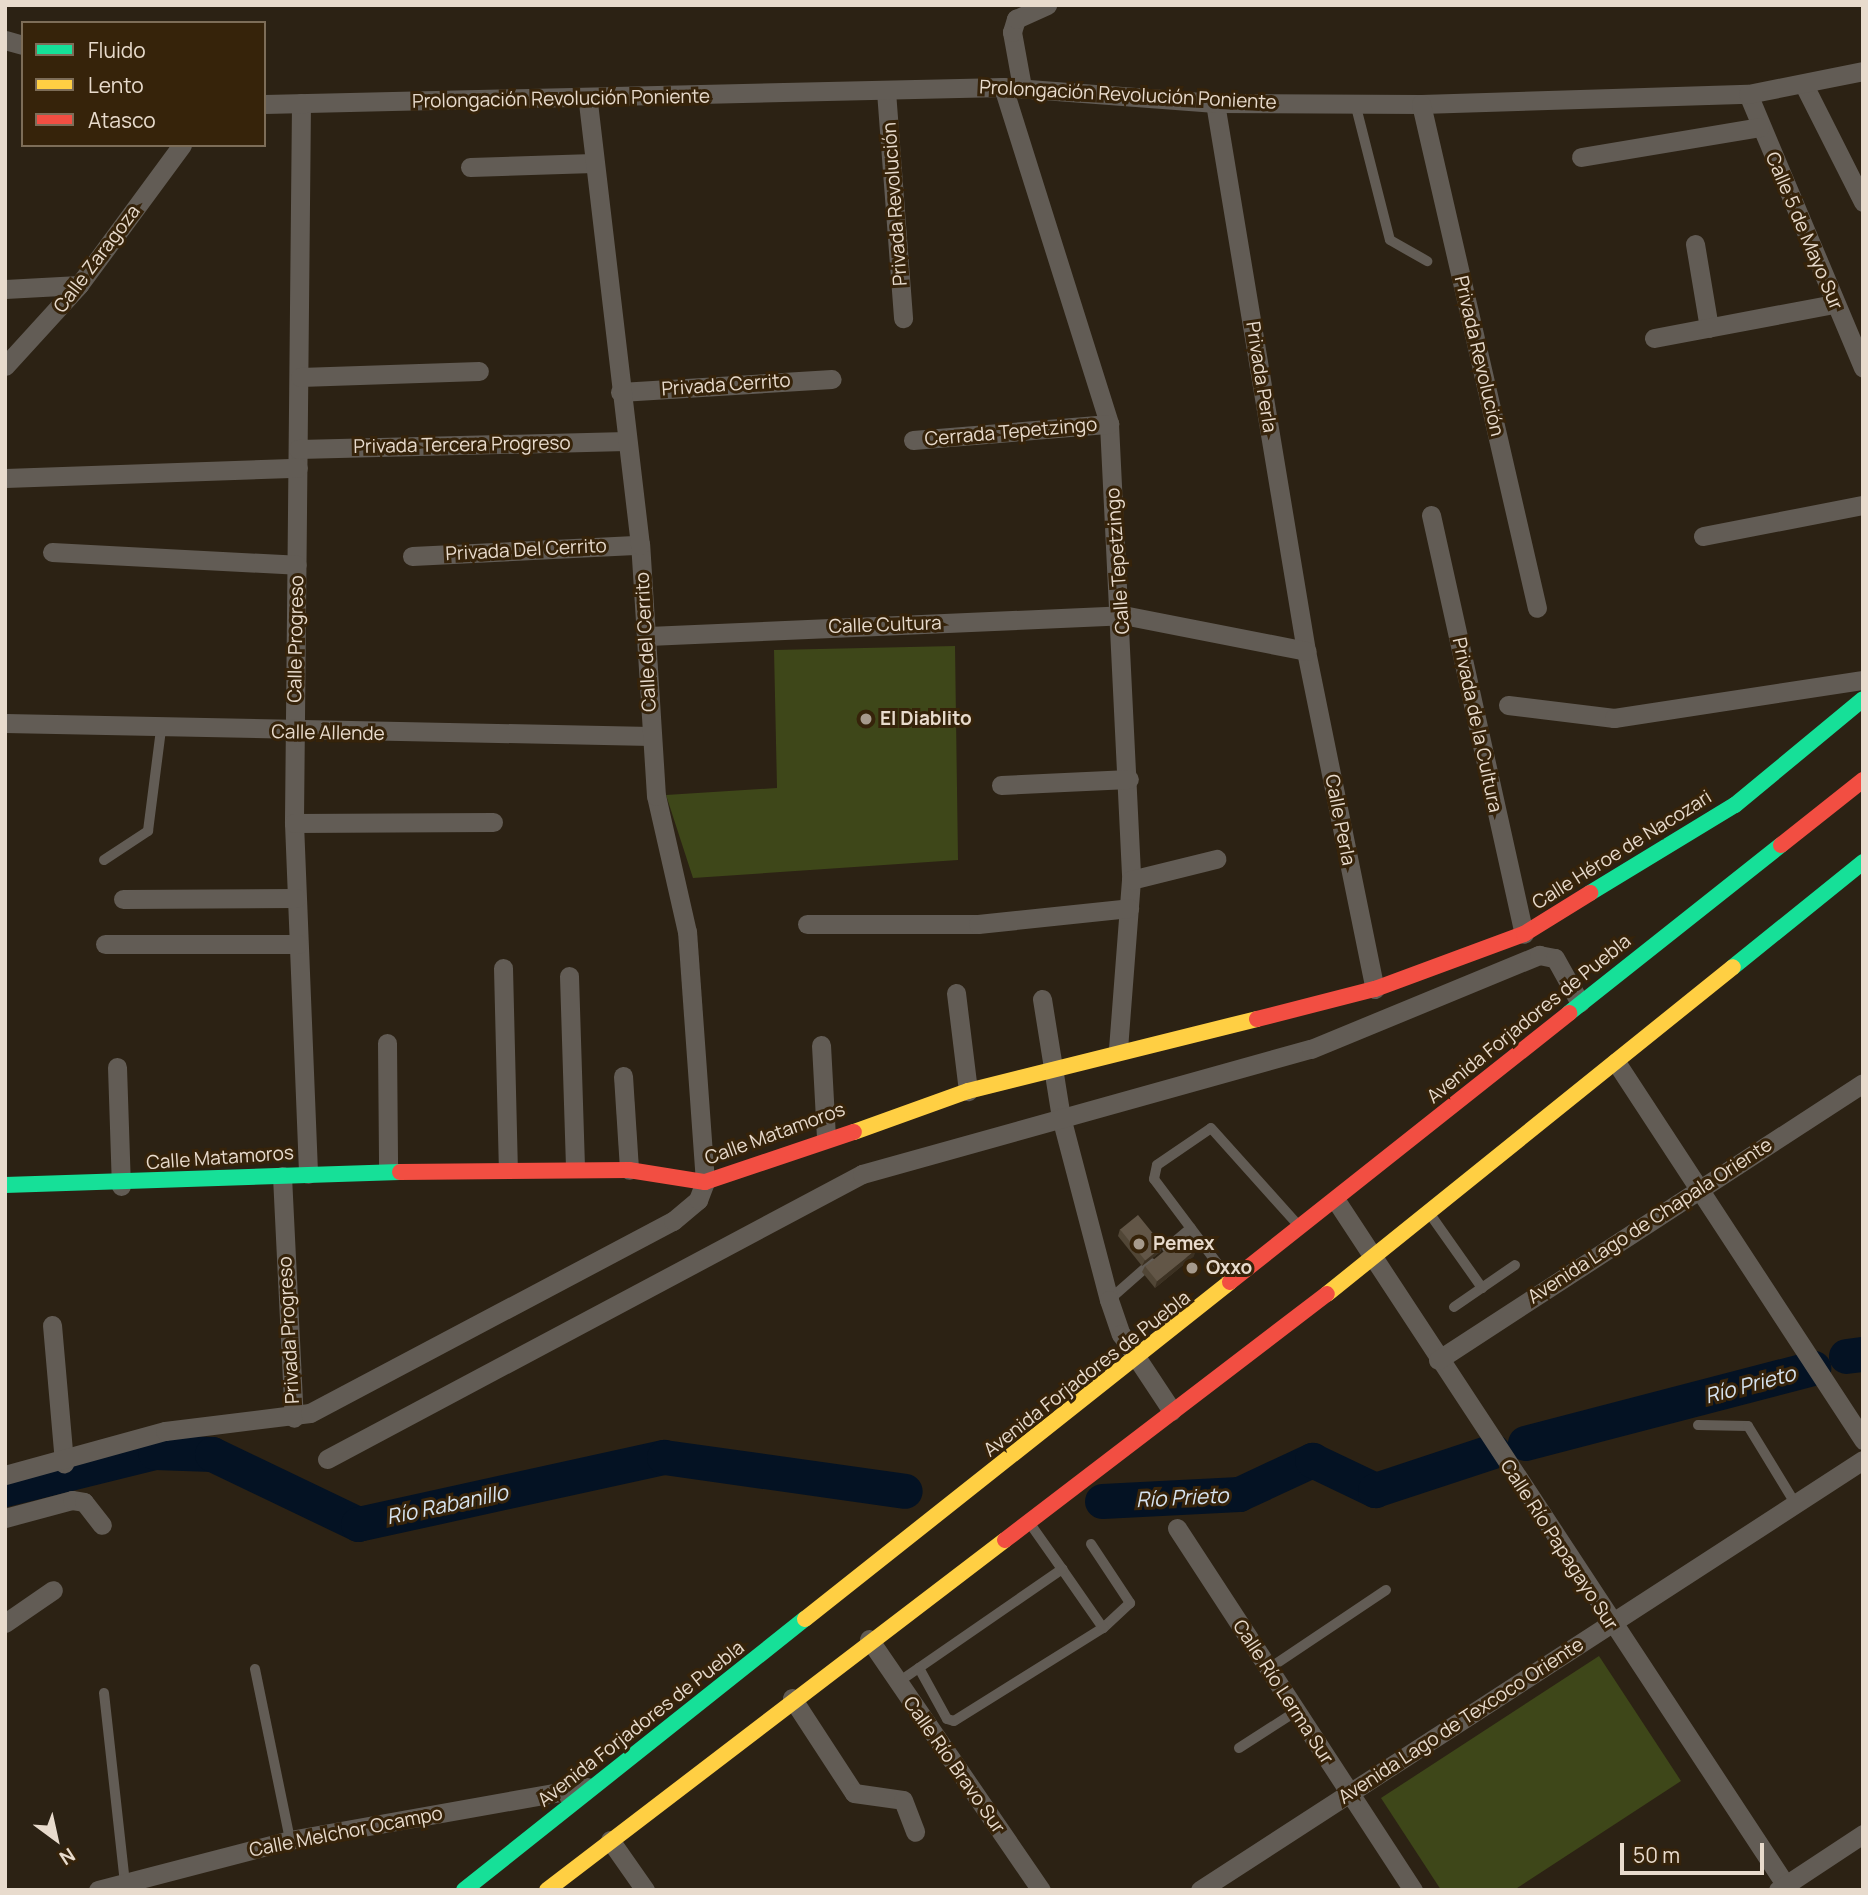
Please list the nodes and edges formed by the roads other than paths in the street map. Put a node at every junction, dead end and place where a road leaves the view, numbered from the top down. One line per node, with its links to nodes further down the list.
1 (1047, 5): 4 (street, Calle Tepetzingo)
2 (1863, 71): 3 (street, Prolongación Revolución Poniente)
3 (1804, 85): 6 (street, Prolongación Revolución Poniente); 18 (street)
4 (1013, 87): 5 (street, Prolongación Revolución Poniente); 9 (street, Prolongación Revolución Poniente); 33 (street, Calle Tepetzingo)
5 (886, 90): 7 (street, Prolongación Revolución Poniente); 24 (street, Privada Revolución)
6 (1748, 94): 12 (street, Prolongación Revolución Poniente); 13 (street, Calle 5 de Mayo Sur)
7 (588, 100): 8 (street, Prolongación Revolución Poniente); 16 (street, Calle del Cerrito)
8 (300, 103): 11 (street, Prolongación Revolución Poniente); 30 (street, Calle Progreso)
9 (1215, 103): 10 (street, Prolongación Revolución Poniente); 48 (street, Privada Perla)
10 (1355, 103): 12 (street, Prolongación Revolución Poniente); 20 (lane)
11 (266, 104)
12 (1421, 104): 45 (street, Privada Revolución)
13 (1760, 127): 15 (street); 23 (street, Calle 5 de Mayo Sur)
14 (181, 147): 21 (street, Calle Zaragoza)
15 (1581, 157)
16 (593, 163): 17 (street); 32 (street, Calle del Cerrito)
17 (470, 167)
18 (1863, 202)
19 (1695, 244): 25 (street)
20 (1427, 261)
21 (79, 285): 22 (street); 27 (street, Calle Zaragoza)
22 (5, 289)
23 (1834, 304): 25 (street); 28 (street, Calle 5 de Mayo Sur)
24 (903, 318)
25 (1709, 328): 26 (street)
26 (1654, 338)
27 (5, 366)
28 (1863, 368)
29 (479, 370): 30 (street)
30 (300, 377): 36 (street, Calle Progreso)
31 (832, 379): 32 (street, Privada Cerrito)
32 (620, 392): 35 (street, Calle del Cerrito)
33 (1109, 424): 34 (street, Cerrada Tepetzingo); 46 (street, Calle Tepetzingo)
34 (913, 440)
35 (626, 441): 36 (street, Privada Tercera Progreso); 41 (street, Calle del Cerrito)
36 (298, 458): 37 (street, Privada Tercera Progreso); 44 (street, Calle Progreso)
37 (5, 478)
38 (1863, 505): 40 (street)
39 (1431, 515): 69 (street, Privada de la Cultura)
40 (1703, 536)
41 (640, 545): 43 (street, Privada Del Cerrito); 47 (street, Calle del Cerrito)
42 (52, 552): 44 (street)
43 (412, 556)
44 (297, 565): 54 (street, Calle Progreso)
45 (1537, 608)
46 (1123, 615): 47 (street, Calle Cultura); 48 (street, Calle Cultura); 56 (street, Calle Tepetzingo)
47 (648, 636): 55 (street, Calle del Cerrito)
48 (1306, 651): 74 (street, Calle Perla)
49 (1863, 680): 51 (street, Privada de la Cultura)
50 (1863, 699): 69 (main road, Calle Héroe de Nacozari)
51 (1508, 705)
52 (5, 723): 53 (street, Calle Allende)
53 (161, 730): 54 (street, Calle Allende); 62 (lane)
54 (294, 733): 55 (street, Calle Allende); 60 (street, Calle Progreso)
55 (651, 737): 95 (street, Calle del Cerrito)
56 (1129, 779): 58 (street); 64 (street, Calle Tepetzingo)
57 (1863, 779): 77 (main road, Avenida Forjadores de Puebla)
58 (1001, 785)
59 (493, 821): 60 (street)
60 (294, 823): 65 (street, Calle Progreso)
61 (1216, 859): 64 (street)
62 (104, 860)
63 (1863, 862): 81 (main road)
64 (1131, 880): 67 (street, Calle Tepetzingo)
65 (296, 898): 66 (street); 71 (street, Calle Progreso)
66 (123, 899)
67 (1129, 908): 68 (street); 80 (street, Calle Tepetzingo)
68 (807, 924)
69 (1524, 934): 74 (main road, Calle Héroe de Nacozari)
70 (105, 944): 71 (street)
71 (298, 944): 93 (street, Calle Progreso)
72 (503, 968): 89 (street)
73 (569, 976): 90 (street)
74 (1375, 989): 80 (main road, Calle Matamoros)
75 (956, 993): 86 (street)
76 (1042, 999): 82 (street)
77 (1580, 1003): 87 (street); 99 (main road, Avenida Forjadores de Puebla)
78 (387, 1043): 91 (street)
79 (821, 1045): 88 (street)
80 (1118, 1050): 82 (main road, Calle Matamoros)
81 (1616, 1062): 98 (street); 100 (main road)
82 (1051, 1066): 86 (main road, Calle Matamoros); 87 (street)
83 (117, 1067): 97 (street)
84 (623, 1076): 92 (street)
85 (1863, 1083): 98 (street, Avenida Lago de Chapala Oriente)
86 (968, 1091): 88 (main road, Calle Matamoros)
87 (1061, 1117): 107 (street); 116 (street)
88 (826, 1138): 95 (main road, Calle Matamoros)
89 (508, 1168): 90 (main road, Calle Matamoros); 91 (main road, Calle Matamoros)
90 (575, 1168): 92 (main road, Calle Matamoros)
91 (388, 1170): 93 (main road, Calle Matamoros)
92 (629, 1170): 95 (main road, Calle Matamoros)
93 (307, 1174): 94 (main road, Calle Matamoros)
94 (282, 1176): 97 (main road, Calle Matamoros); 113 (street, Privada Progreso)
95 (705, 1182): 113 (street)
96 (5, 1185): 97 (main road, Calle Matamoros)
97 (121, 1186)
98 (1699, 1188): 111 (street, Avenida Lago de Chapala Oriente); 115 (street)
99 (1337, 1202): 102 (main road, Avenida Forjadores de Puebla); 103 (street, Calle Río Papagayo Sur)
100 (1429, 1213): 103 (main road); 106 (lane)
101 (1191, 1228): 102 (lane); 105 (lane); 107 (lane)
102 (1302, 1230): 105 (main road, Avenida Forjadores de Puebla)
103 (1373, 1258): 111 (street, Calle Río Papagayo Sur); 112 (main road)
104 (1515, 1265): 106 (lane)
105 (1234, 1285): 110 (main road, Avenida Forjadores de Puebla)
106 (1482, 1288): 108 (lane)
107 (1109, 1300): 110 (street)
108 (1454, 1307)
109 (52, 1325): 118 (street)
110 (1137, 1360): 112 (street); 141 (main road, Avenida Forjadores de Puebla)
111 (1438, 1360): 130 (street, Calle Río Papagayo Sur)
112 (1172, 1410): 122 (main road)
113 (294, 1418): 118 (street, Privada Progreso)
114 (1698, 1425): 120 (lane)
115 (1863, 1440)
116 (327, 1459)
117 (1863, 1460): 120 (street, Avenida Lago de Texcoco Oriente)
118 (64, 1463): 119 (street, Privada Progreso)
119 (5, 1475)
120 (1795, 1503): 130 (street, Avenida Lago de Texcoco Oriente)
121 (5, 1518): 123 (street)
122 (1027, 1519): 126 (lane); 132 (main road)
123 (102, 1525)
124 (1177, 1528): 135 (street, Calle Río Lerma Sur)
125 (1091, 1544): 131 (lane)
126 (1062, 1569): 131 (lane); 133 (lane)
127 (53, 1590): 129 (street)
128 (1386, 1590): 135 (lane)
129 (5, 1623)
130 (1610, 1623): 142 (street, Avenida Lago de Texcoco Oriente); 148 (street, Calle Río Papagayo Sur)
131 (1103, 1628): 133 (lane)
132 (869, 1639): 136 (street, Calle Río Bravo Sur); 138 (main road)
133 (919, 1668): 136 (lane)
134 (255, 1669): 145 (lane)
135 (1268, 1669): 139 (street, Calle Río Lerma Sur)
136 (897, 1683): 153 (street, Calle Río Bravo Sur)
137 (104, 1693): 147 (lane)
138 (792, 1699): 143 (street); 146 (main road)
139 (1295, 1712): 140 (lane); 142 (street, Calle Río Lerma Sur)
140 (1239, 1748)
141 (595, 1786): 145 (street, Calle Melchor Ocampo); 150 (main road, Avenida Forjadores de Puebla)
142 (1349, 1795): 154 (street, Avenida Lago de Texcoco Oriente); 155 (street, Calle Río Lerma Sur)
143 (915, 1832)
144 (1863, 1834): 148 (street)
145 (290, 1840): 147 (street, Calle Melchor Ocampo)
146 (610, 1840): 151 (main road); 152 (street)
147 (125, 1883): 149 (street, Calle Melchor Ocampo)
148 (1784, 1888)
149 (98, 1890)
150 (464, 1890)
151 (547, 1890)
152 (645, 1890)
153 (1041, 1890)
154 (1200, 1890)
155 (1413, 1890)

